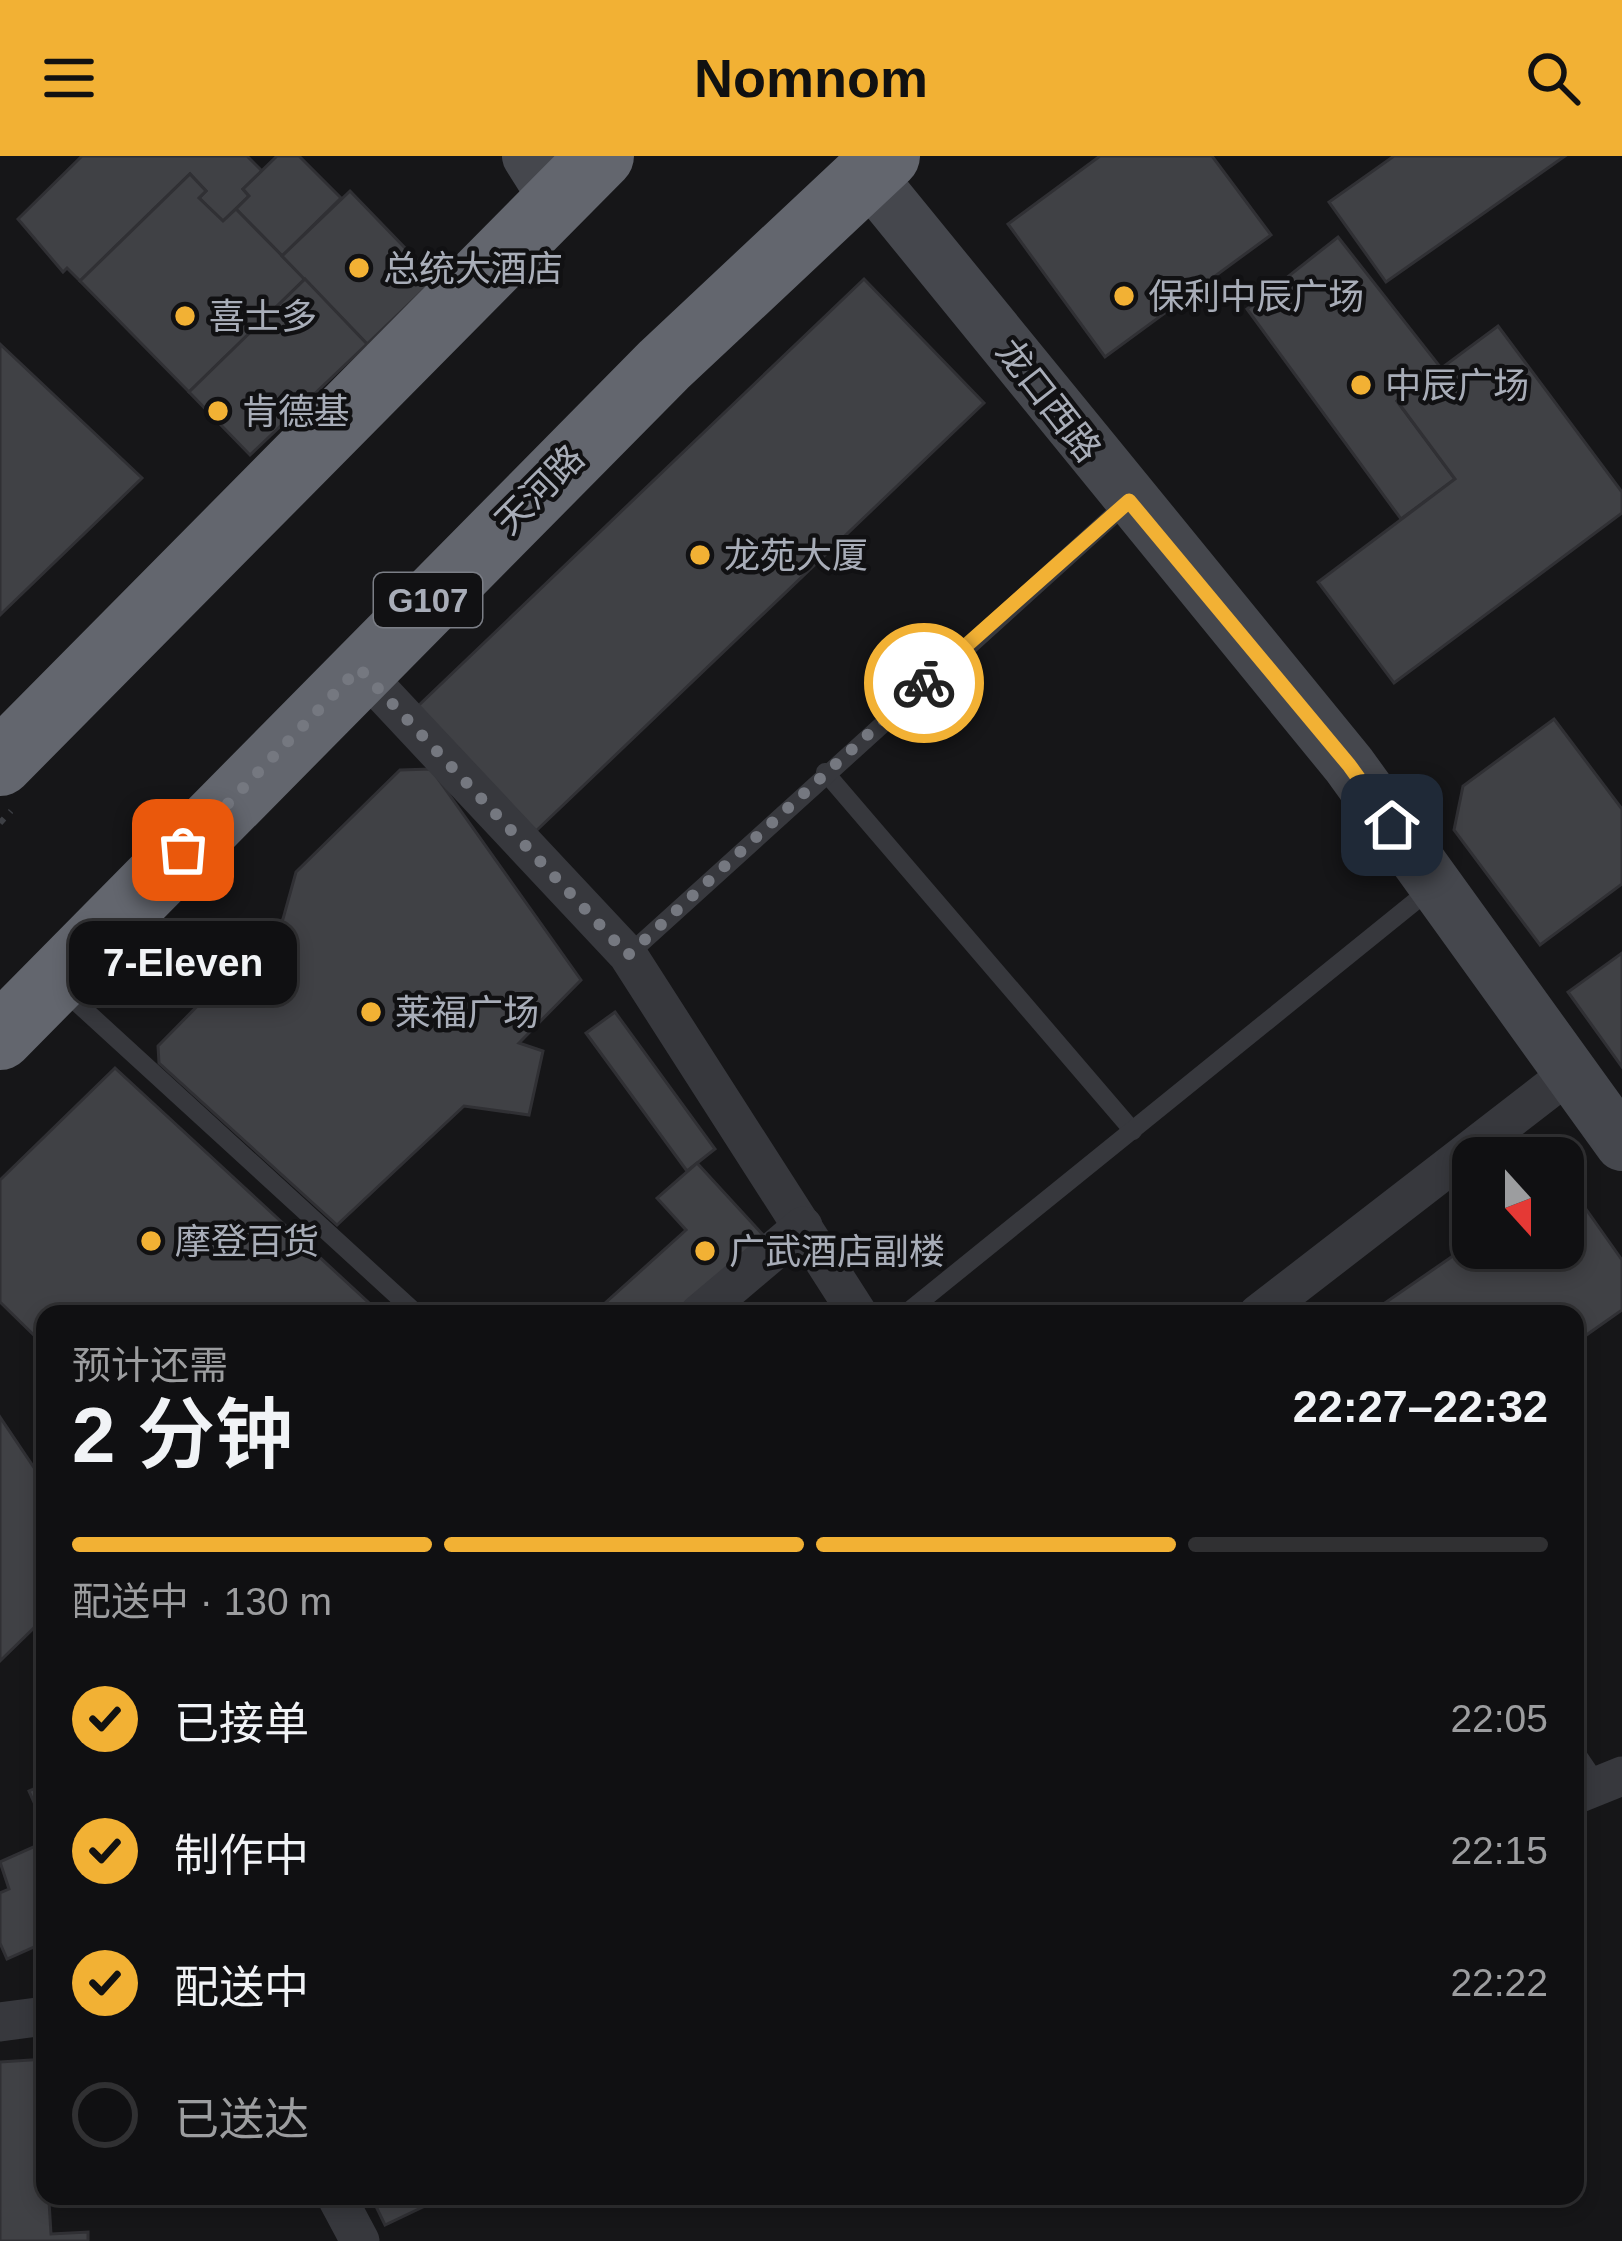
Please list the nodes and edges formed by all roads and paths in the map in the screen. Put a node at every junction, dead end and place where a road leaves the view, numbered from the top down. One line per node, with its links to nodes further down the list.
1 (876, 164): 3 (street, 龙口西路); 4 (highway, 天河路 / G107)
2 (562, 170): 5 (highway)
3 (1129, 501): 6 (lane); 7 (street, 龙口西路)
4 (359, 668): 8 (street); 9 (highway, 天河路 / G107)
5 (0, 763)
6 (826, 772): 8 (lane); 12 (lane)
7 (1434, 886): 11 (street, 龙口西路); 12 (lane)
8 (628, 955): 14 (street)
9 (55, 982): 10 (highway, 天河路 / G107); 15 (lane)
10 (0, 1037)
11 (1571, 1072): 13 (street, 龙口西路); 19 (street)
12 (1132, 1131): 18 (lane)
13 (1622, 1144)
14 (803, 1226): 16 (street); 17 (street)
15 (407, 1305)
16 (700, 1305)
17 (852, 1305)
18 (916, 1305)
19 (1270, 1305)
20 (36, 2016): 21 (street)
21 (0, 2022)
22 (341, 2205): 23 (street)
23 (360, 2241)

